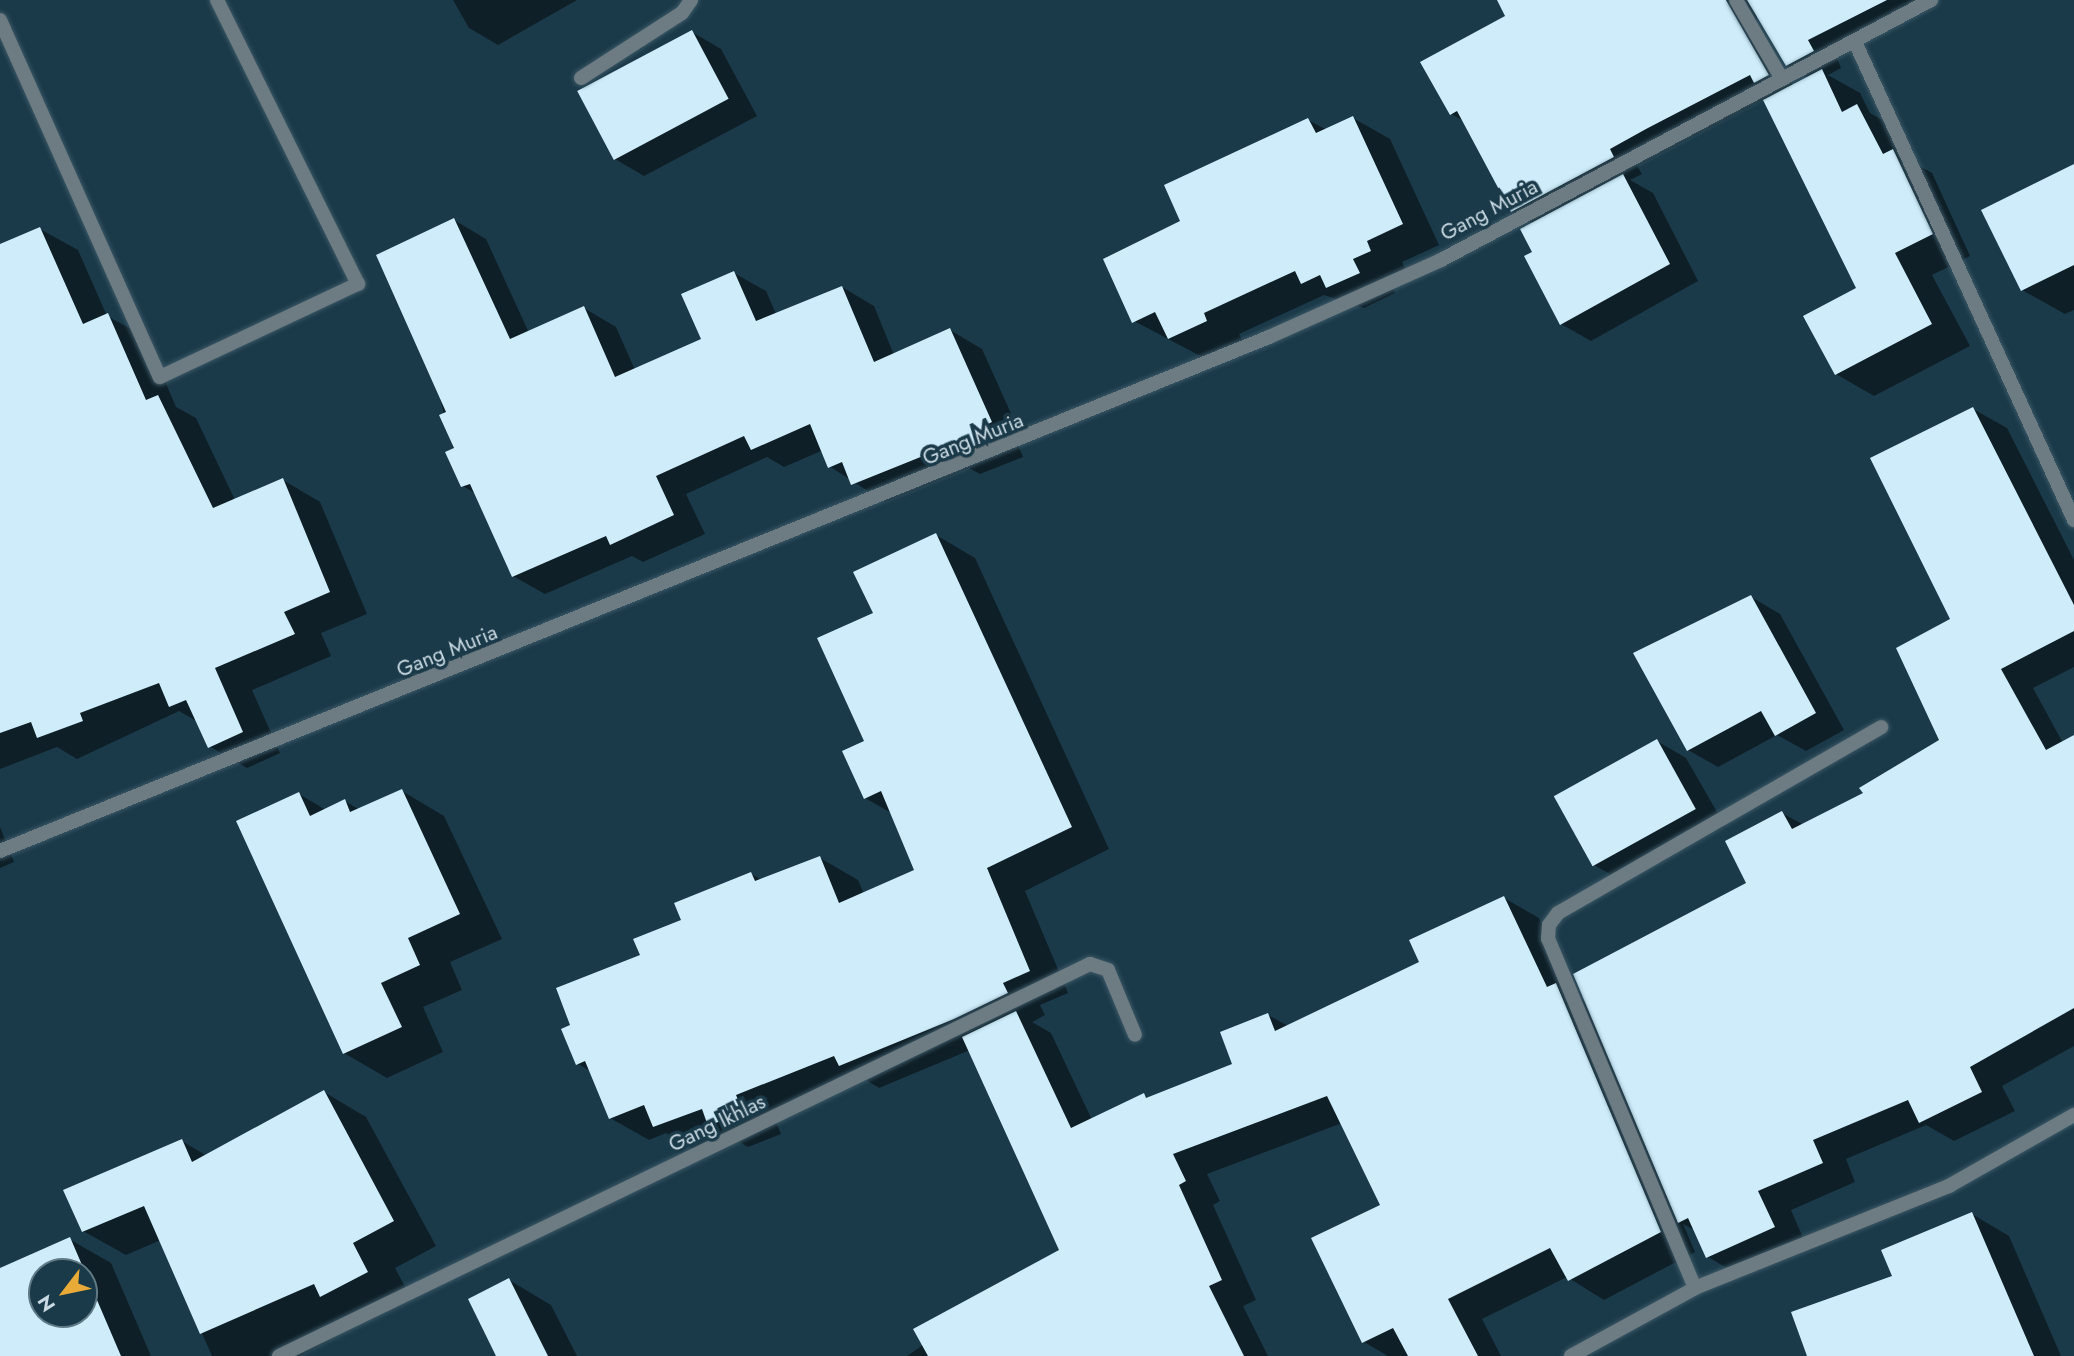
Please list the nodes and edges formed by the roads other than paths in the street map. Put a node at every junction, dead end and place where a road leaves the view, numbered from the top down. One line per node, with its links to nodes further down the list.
1 (217, 0): 5 (street)
2 (691, 0): 7 (street)
3 (1736, 0): 8 (street)
4 (1931, 0): 6 (street, Gang Muria)
5 (0, 20)
6 (1855, 42): 8 (street, Gang Muria); 9 (street)
7 (581, 78)
8 (1782, 79): 11 (street, Gang Muria)
9 (2074, 520)
10 (1881, 727): 14 (street)
11 (0, 851)
12 (1135, 1035): 15 (street, Gang Ikhlas)
13 (2074, 1115): 14 (street)
14 (1695, 1288): 16 (street)
15 (279, 1356)
16 (1571, 1356)

